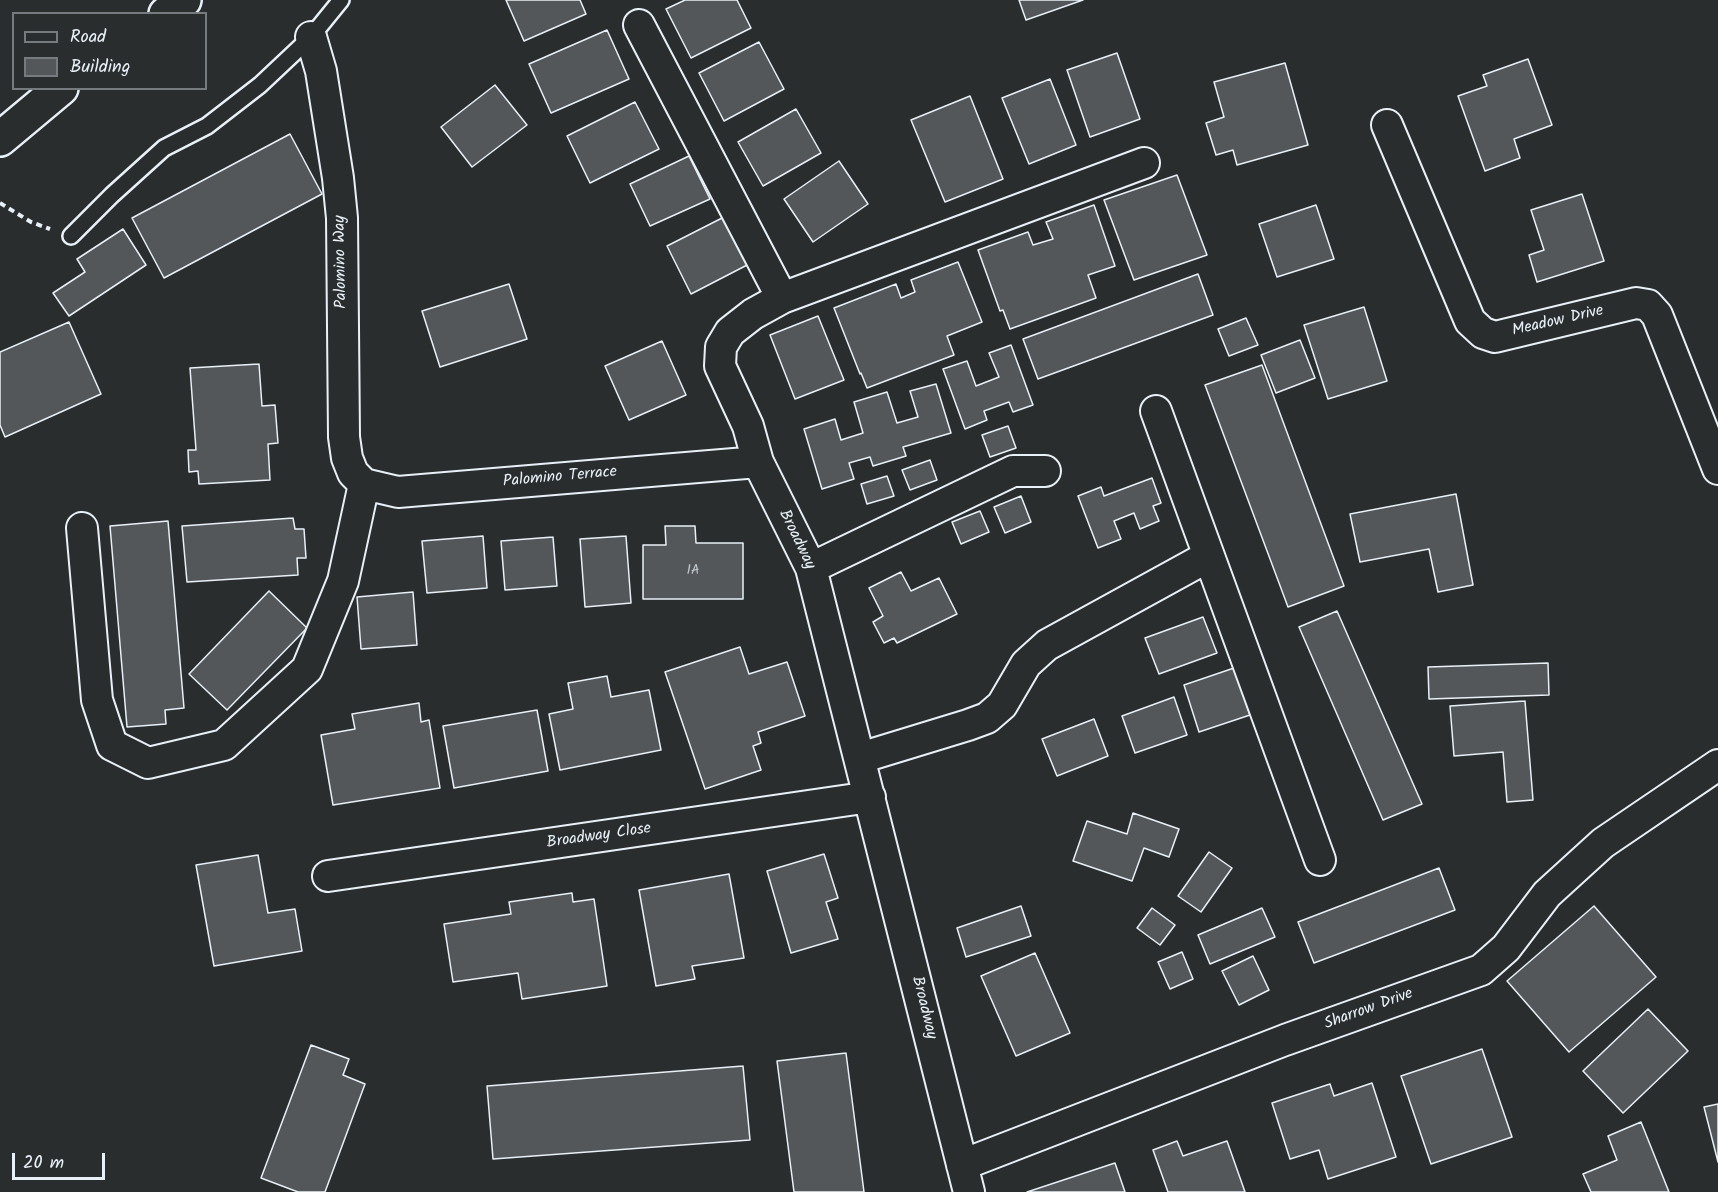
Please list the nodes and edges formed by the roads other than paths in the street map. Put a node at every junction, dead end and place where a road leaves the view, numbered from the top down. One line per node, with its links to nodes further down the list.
1 (184, 0): 3 (main road)
2 (341, 0): 5 (lane)
3 (168, 12)
4 (639, 25): 11 (street)
5 (310, 37): 10 (lane); 16 (street, Palomino Way)
6 (59, 90): 8 (main road)
7 (1387, 124): 14 (street, Meadow Drive)
8 (0, 139)
9 (1144, 163): 11 (street, Broadway)
10 (71, 236)
11 (782, 298): 13 (street, Broadway)
12 (1156, 411): 18 (street)
13 (758, 462): 16 (street, Palomino Terrace); 19 (street, Broadway)
14 (1718, 469)
15 (1045, 471): 19 (street)
16 (364, 484): 17 (street)
17 (82, 528)
18 (1209, 556): 20 (street); 23 (street)
19 (811, 568): 20 (street, Broadway)
20 (860, 758): 22 (street, Broadway)
21 (1718, 765): 25 (street, Sharrow Drive)
22 (870, 797): 24 (street, Broadway Close); 25 (street, Broadway)
23 (1320, 860)
24 (328, 876)
25 (966, 1178)

